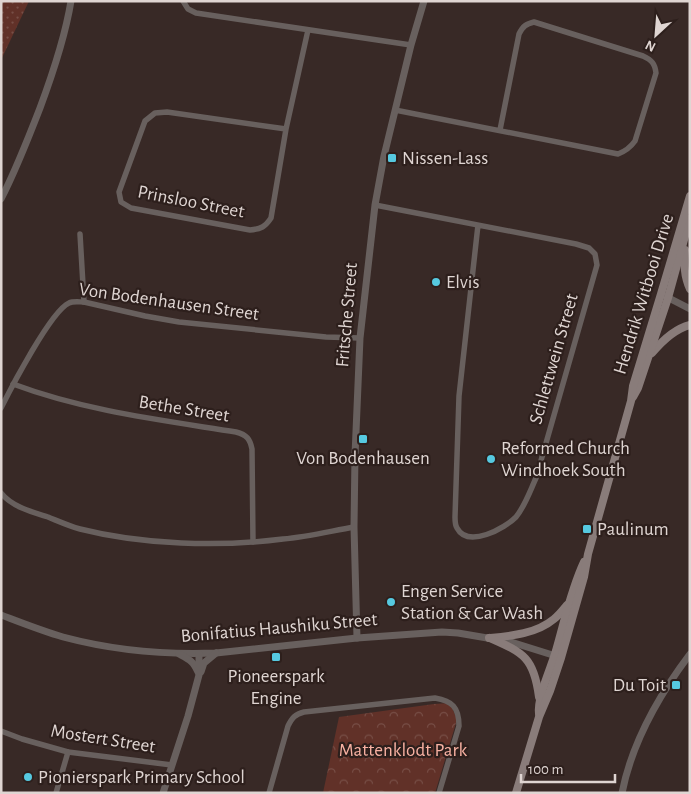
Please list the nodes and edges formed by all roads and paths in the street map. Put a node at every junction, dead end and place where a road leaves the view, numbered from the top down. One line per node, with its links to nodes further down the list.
1 (71, 1): 10 (street)
2 (183, 1): 4 (street)
3 (424, 1): 5 (street, Fritsche Street)
4 (308, 30): 5 (street); 7 (street, Prinsloo Street)
5 (411, 46): 6 (street, Fritsche Street)
6 (395, 110): 8 (street); 11 (street, Fritsche Street)
7 (286, 129): 7 (street, Prinsloo Street)
8 (500, 130): 8 (street)
9 (690, 196): 17 (main road, Hendrik Witbooi Drive)
10 (1, 199)
11 (375, 205): 13 (street, Schlettwein Street); 21 (street, Fritsche Street)
12 (690, 218): 15 (main road, Hendrik Witbooi Drive)
13 (478, 225): 13 (street, Schlettwein Street)
14 (80, 234): 18 (street)
15 (686, 235): 16 (main road); 17 (main road, Hendrik Witbooi Drive)
16 (690, 289)
17 (665, 296): 19 (street); 22 (main road, Hendrik Witbooi Drive); 24 (main road, Hendrik Witbooi Drive)
18 (84, 302): 21 (street, Von Bodenhausen Street); 23 (street, Von Bodenhausen Street)
19 (690, 309)
20 (690, 325): 22 (main road)
21 (360, 338): 27 (street, Fritsche Street)
22 (649, 357): 24 (main road, Hendrik Witbooi Drive)
23 (13, 384): 25 (street, Von Bodenhausen Street); 28 (street, Bethe Street)
24 (631, 401): 29 (main road, Hendrik Witbooi Drive)
25 (1, 408)
26 (1, 493): 28 (street)
27 (354, 527): 28 (street); 32 (street, Fritsche Street)
28 (253, 542)
29 (588, 554): 30 (main road, Hendrik Witbooi Drive); 38 (main road, Hendrik Witbooi Drive)
30 (569, 603): 33 (main road); 38 (main road, Hendrik Witbooi Drive)
31 (1, 615): 34 (street, Bonifatius Haushiku Street)
32 (357, 638): 33 (street, Bonifatius Haushiku Street); 35 (street, Bonifatius Haushiku Street)
33 (489, 638): 38 (street, Bonifatius Haushiku Street); 40 (main road)
34 (176, 653): 36 (street, Bonifatius Haushiku Street); 39 (street)
35 (216, 653): 36 (street, Bonifatius Haushiku Street); 39 (street)
36 (199, 654): 39 (street)
37 (690, 654): 50 (street)
38 (558, 656): 40 (main road, Hendrik Witbooi Drive); 41 (main road, Hendrik Witbooi Drive)
39 (199, 675): 44 (street)
40 (539, 702): 41 (main road, Hendrik Witbooi Drive)
41 (540, 717): 49 (main road, Hendrik Witbooi Drive)
42 (1, 731): 43 (street, Mostert Street)
43 (68, 752): 44 (street, Mostert Street); 45 (street)
44 (172, 765): 46 (street)
45 (56, 793)
46 (163, 793)
47 (269, 793): 48 (street)
48 (439, 793)
49 (516, 793)
50 (622, 793)

